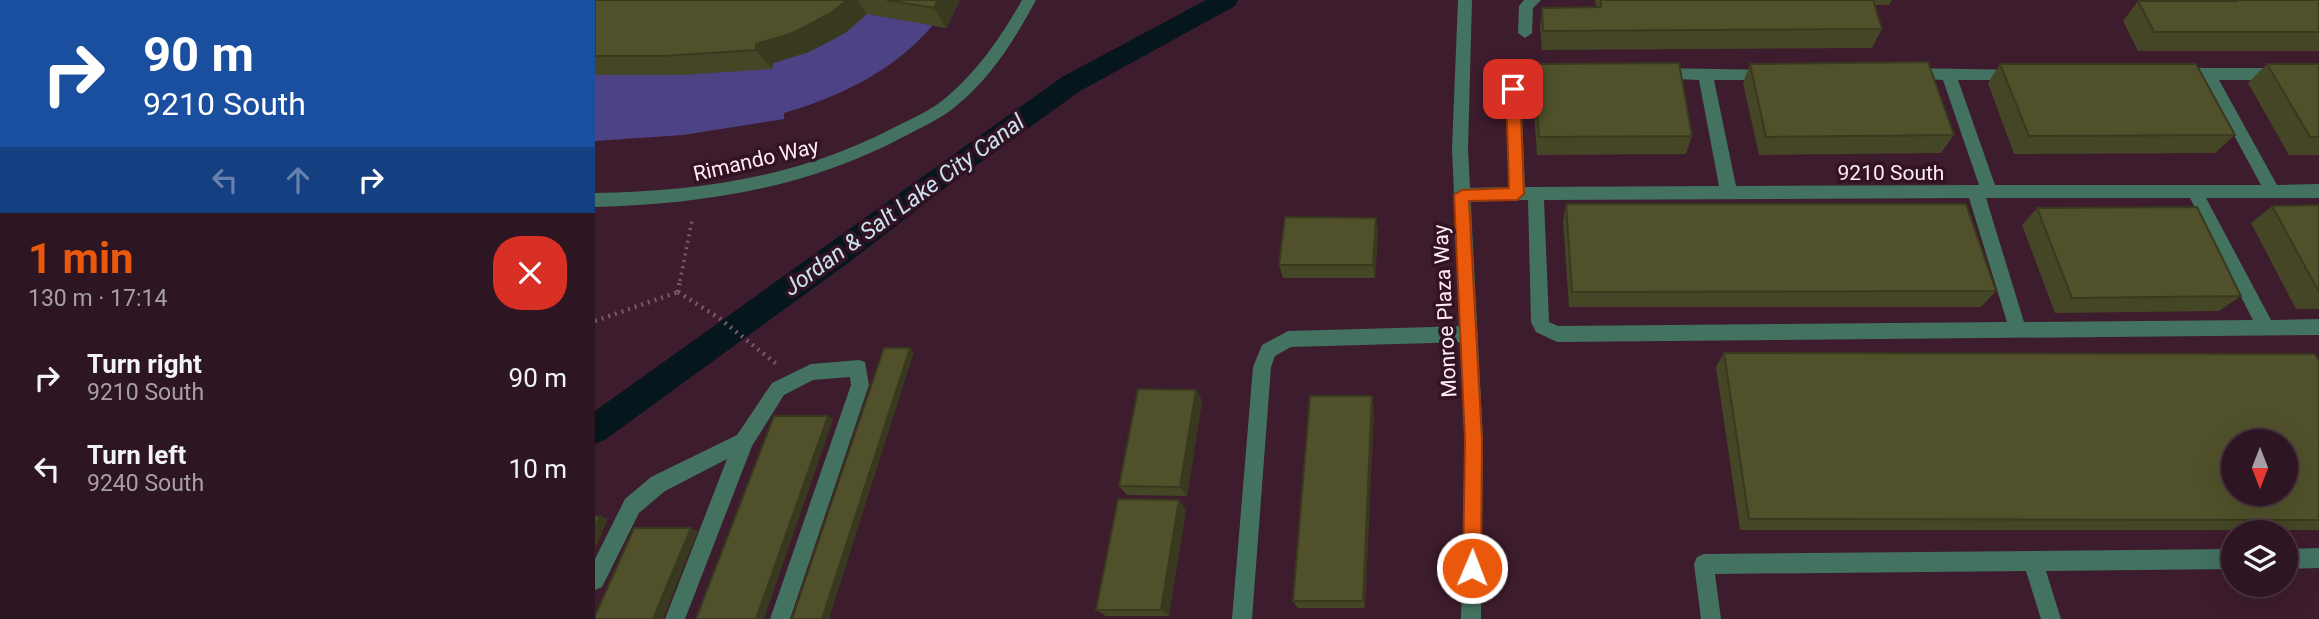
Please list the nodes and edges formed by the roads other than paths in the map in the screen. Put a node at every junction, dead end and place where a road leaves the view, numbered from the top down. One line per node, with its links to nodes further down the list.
1 (1028, 0): 23 (street, Rimando Way)
2 (1465, 0): 22 (street, Monroe Plaza Way)
3 (1534, 0): 4 (street)
4 (1525, 33)
5 (1573, 74): 21 (street)
6 (1639, 74): 7 (street)
7 (1705, 74): 8 (street); 20 (street)
8 (1786, 74)
9 (1895, 74): 10 (street)
10 (1949, 74): 11 (street); 18 (street)
11 (2031, 74)
12 (2167, 74): 13 (street)
13 (2208, 74): 14 (street); 15 (street)
14 (2319, 74)
15 (2272, 190): 16 (street, 9210 South); 17 (street, 9210 South)
16 (2195, 191): 18 (street, 9210 South); 24 (street)
17 (2319, 191)
18 (1982, 192): 20 (street, 9210 South); 26 (street)
19 (1536, 193): 20 (street, 9210 South); 21 (street, 9210 South); 26 (street)
20 (1729, 193)
21 (1517, 194): 22 (street, 9210 South)
22 (1462, 195): 27 (street, Monroe Plaza Way)
23 (595, 200)
24 (2266, 327): 25 (street); 26 (street)
25 (2319, 327)
26 (2018, 330)
27 (1469, 334): 36 (street); 37 (street, Monroe Plaza Way)
28 (744, 441): 33 (street); 34 (street); 35 (street)
29 (2319, 558): 31 (street)
30 (2221, 559): 32 (street)
31 (2298, 559)
32 (2033, 561): 38 (street); 39 (street)
33 (595, 580)
34 (675, 619)
35 (780, 619)
36 (1242, 619)
37 (1471, 619)
38 (1711, 619)
39 (2051, 619)

